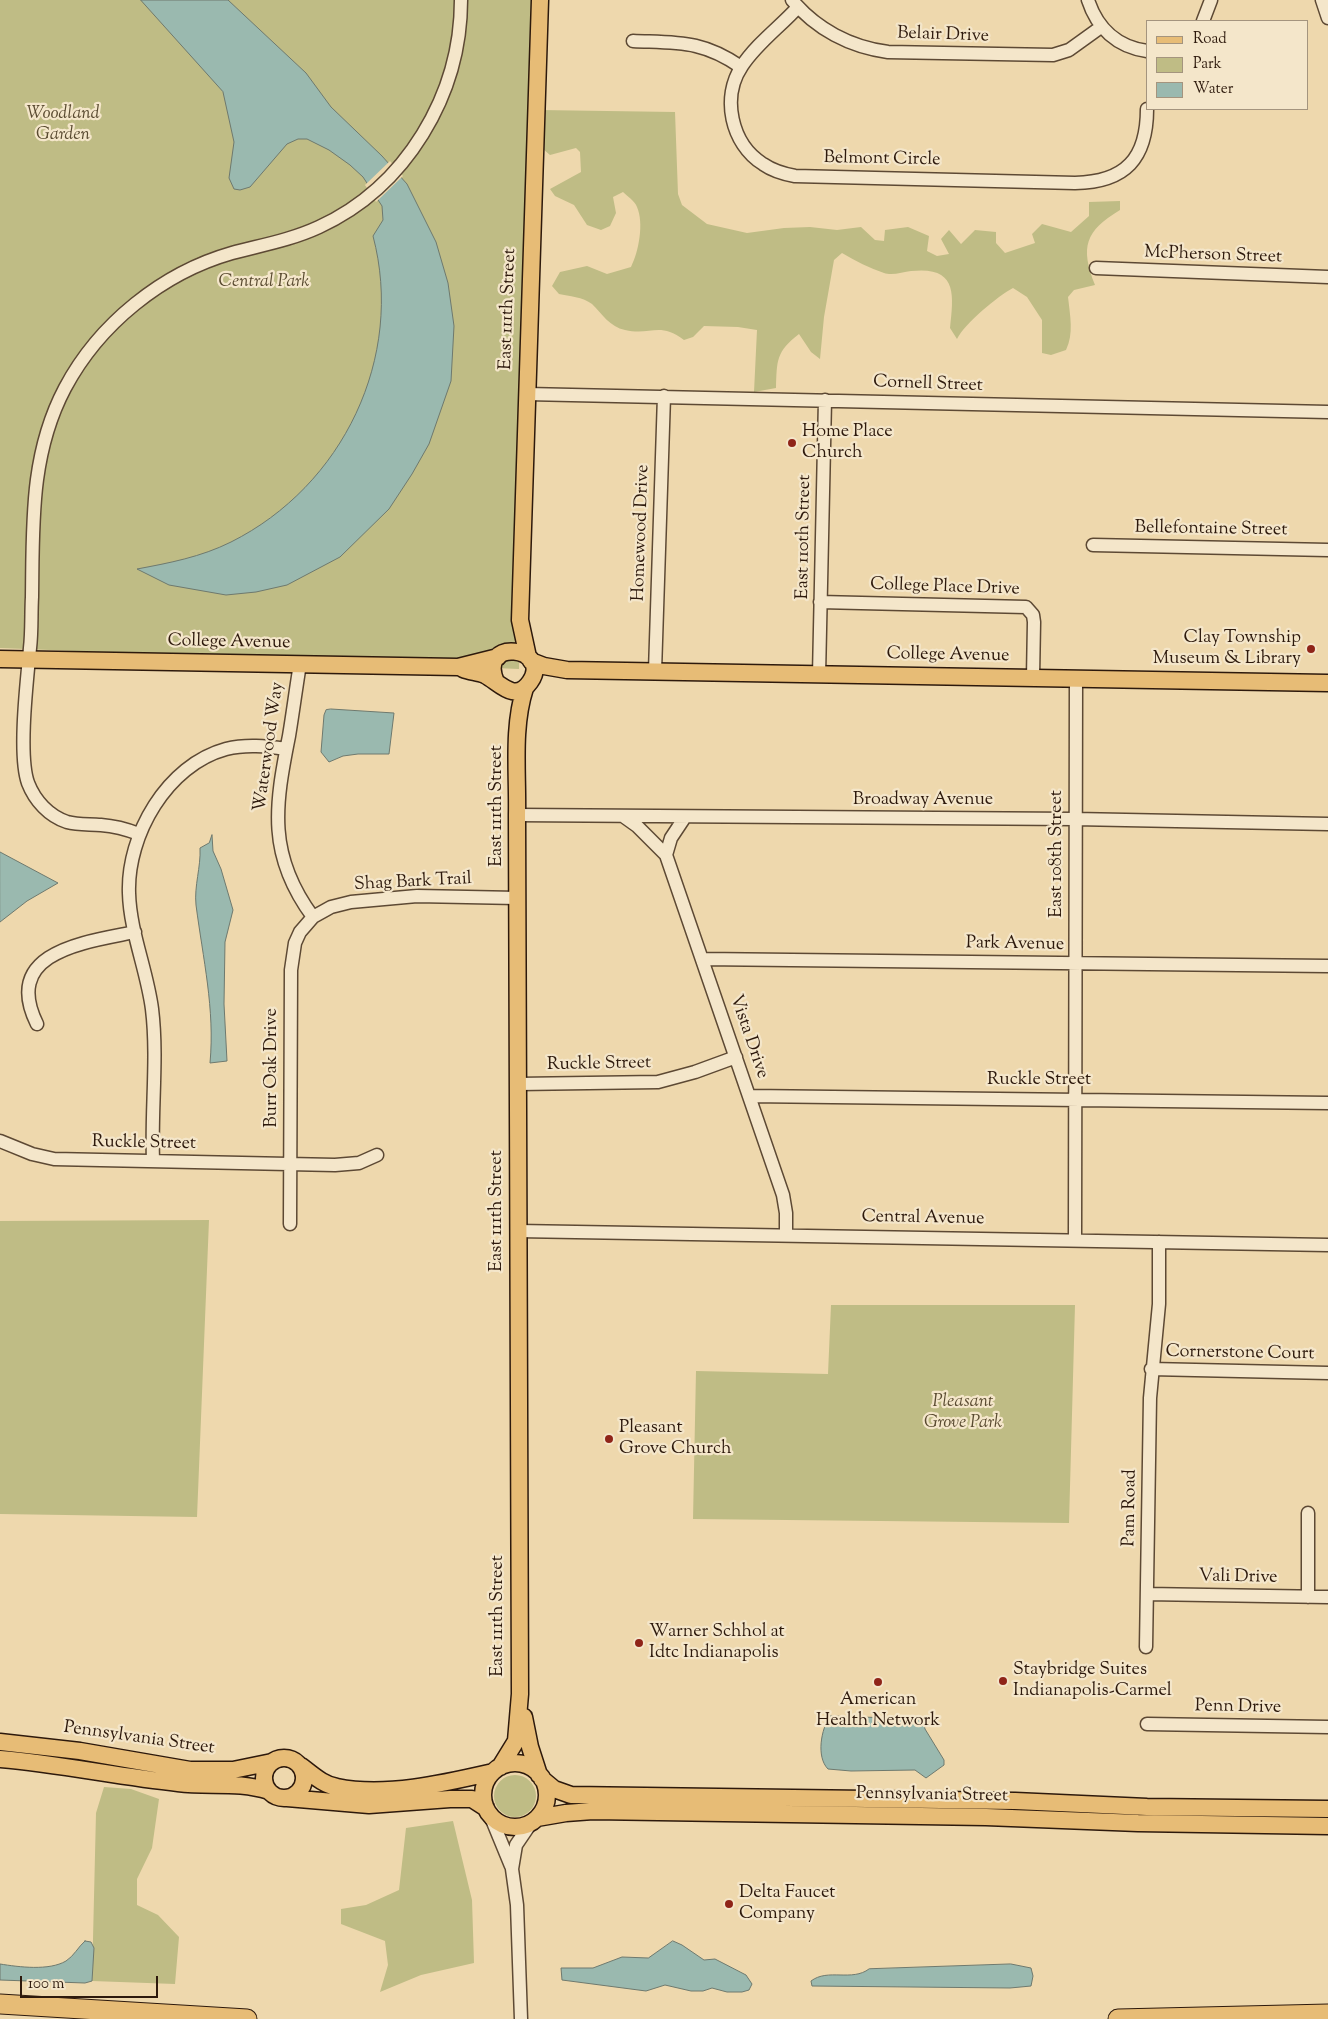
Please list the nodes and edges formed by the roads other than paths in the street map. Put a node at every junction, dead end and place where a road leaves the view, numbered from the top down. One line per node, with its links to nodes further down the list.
1 (461, 0): 27 (street)
2 (540, 0): 16 (main road, East 111th Street)
3 (1088, 0): 9 (street)
4 (1211, 0): 8 (street)
5 (1322, 0): 7 (street)
6 (795, 4): 9 (street, Belair Drive); 12 (street, Belmont Circle)
7 (1328, 18)
8 (1203, 20)
9 (1101, 28): 11 (street)
10 (633, 42): 12 (street)
11 (1146, 51)
12 (741, 67): 13 (street, Belmont Circle)
13 (1148, 110)
14 (1096, 268): 15 (street, McPherson Street)
15 (1328, 277)
16 (526, 394): 17 (street, Cornell Street); 23 (main road, East 111th Street)
17 (664, 396): 18 (street, Cornell Street); 31 (street, Homewood Drive)
18 (825, 400): 19 (street, Cornell Street); 22 (street, East 110th Street)
19 (1328, 412)
20 (1093, 545): 21 (street, Bellefontaine Street)
21 (1328, 550)
22 (820, 602): 32 (street, East 110th Street); 33 (street, College Place Drive)
23 (520, 620): 24 (main road, East 111th Street); 25 (main road, East 111th Street)
24 (501, 655): 25 (main road); 29 (main road, College Avenue); 36 (main road)
25 (529, 659): 30 (main road, College Avenue); 37 (main road)
26 (0, 660): 27 (main road, College Avenue)
27 (29, 660): 28 (main road, College Avenue); 45 (street)
28 (300, 664): 29 (main road, College Avenue); 39 (street, Waterwood Way)
29 (458, 667): 36 (main road, College Avenue)
30 (567, 670): 31 (main road, College Avenue); 37 (main road, College Avenue)
31 (655, 671): 32 (main road, College Avenue)
32 (819, 675): 33 (main road, College Avenue)
33 (1033, 677): 34 (main road, College Avenue)
34 (1076, 679): 35 (main road, College Avenue); 43 (street, East 108th Street)
35 (1328, 683)
36 (498, 685): 37 (main road); 38 (main road, East 111th Street)
37 (527, 686): 38 (main road, East 111th Street)
38 (518, 727): 40 (main road, East 111th Street)
39 (286, 749): 45 (street); 48 (street, Waterwood Way)
40 (517, 815): 41 (street, Broadway Avenue); 47 (main road, East 111th Street)
41 (623, 816): 42 (street, Broadway Avenue); 46 (street, Vista Drive)
42 (685, 816): 43 (street, Broadway Avenue); 46 (street)
43 (1075, 819): 44 (street, Broadway Avenue); 51 (street, East 108th Street)
44 (1328, 824)
45 (139, 834): 49 (street)
46 (666, 854): 50 (street, Vista Drive)
47 (518, 898): 48 (street, Shag Bark Trail); 55 (main road, East 111th Street)
48 (313, 917): 62 (street, Burr Oak Drive)
49 (135, 932): 53 (street); 61 (street)
50 (702, 959): 51 (street, Park Avenue); 54 (street, Vista Drive)
51 (1075, 963): 52 (street, Park Avenue); 57 (street, East 108th Street)
52 (1328, 966)
53 (37, 1024)
54 (736, 1057): 55 (street, Ruckle Street); 56 (street, Vista Drive)
55 (518, 1084): 64 (main road, East 111th Street)
56 (750, 1096): 57 (street, Ruckle Street); 65 (street, Vista Drive)
57 (1075, 1099): 58 (street, Ruckle Street); 66 (street, East 108th Street)
58 (1328, 1103)
59 (0, 1141): 61 (street, Ruckle Street)
60 (377, 1155): 62 (street, Ruckle Street)
61 (153, 1160): 62 (street, Ruckle Street)
62 (290, 1164): 63 (street, Burr Oak Drive)
63 (290, 1224)
64 (518, 1231): 65 (street, Central Avenue); 76 (main road, East 111th Street)
65 (786, 1234): 66 (street, Central Avenue)
66 (1075, 1239): 67 (street, Central Avenue)
67 (1159, 1242): 68 (street, Central Avenue); 69 (street, Pam Road)
68 (1328, 1245)
69 (1152, 1369): 70 (street, Cornerstone Court); 72 (street, Pam Road)
70 (1328, 1373)
71 (1308, 1513): 73 (street)
72 (1147, 1594): 73 (street, Vali Drive); 75 (street, Pam Road)
73 (1308, 1597): 74 (street, Vali Drive)
74 (1328, 1597)
75 (1146, 1647)
76 (520, 1694): 83 (main road, East 111th Street); 84 (main road, East 111th Street)
77 (1147, 1724): 78 (street, Penn Drive)
78 (1328, 1727)
79 (0, 1742): 81 (main road, Pennsylvania Street)
80 (0, 1759): 85 (main road, Pennsylvania Street)
81 (272, 1762): 82 (main road); 85 (main road)
82 (300, 1766): 83 (main road); 86 (main road)
83 (496, 1770): 84 (main road); 88 (main road)
84 (541, 1777): 87 (main road, Pennsylvania Street); 89 (main road)
85 (269, 1791): 86 (main road)
86 (287, 1798): 88 (main road)
87 (1328, 1810)
88 (488, 1812): 89 (main road); 91 (street)
89 (534, 1820): 90 (main road, Pennsylvania Street); 91 (street)
90 (1328, 1826)
91 (512, 1868): 93 (street)
92 (0, 2004): 95 (highway)
93 (521, 2014)
94 (1328, 2014): 96 (highway)
95 (247, 2019)
96 (1118, 2019)

